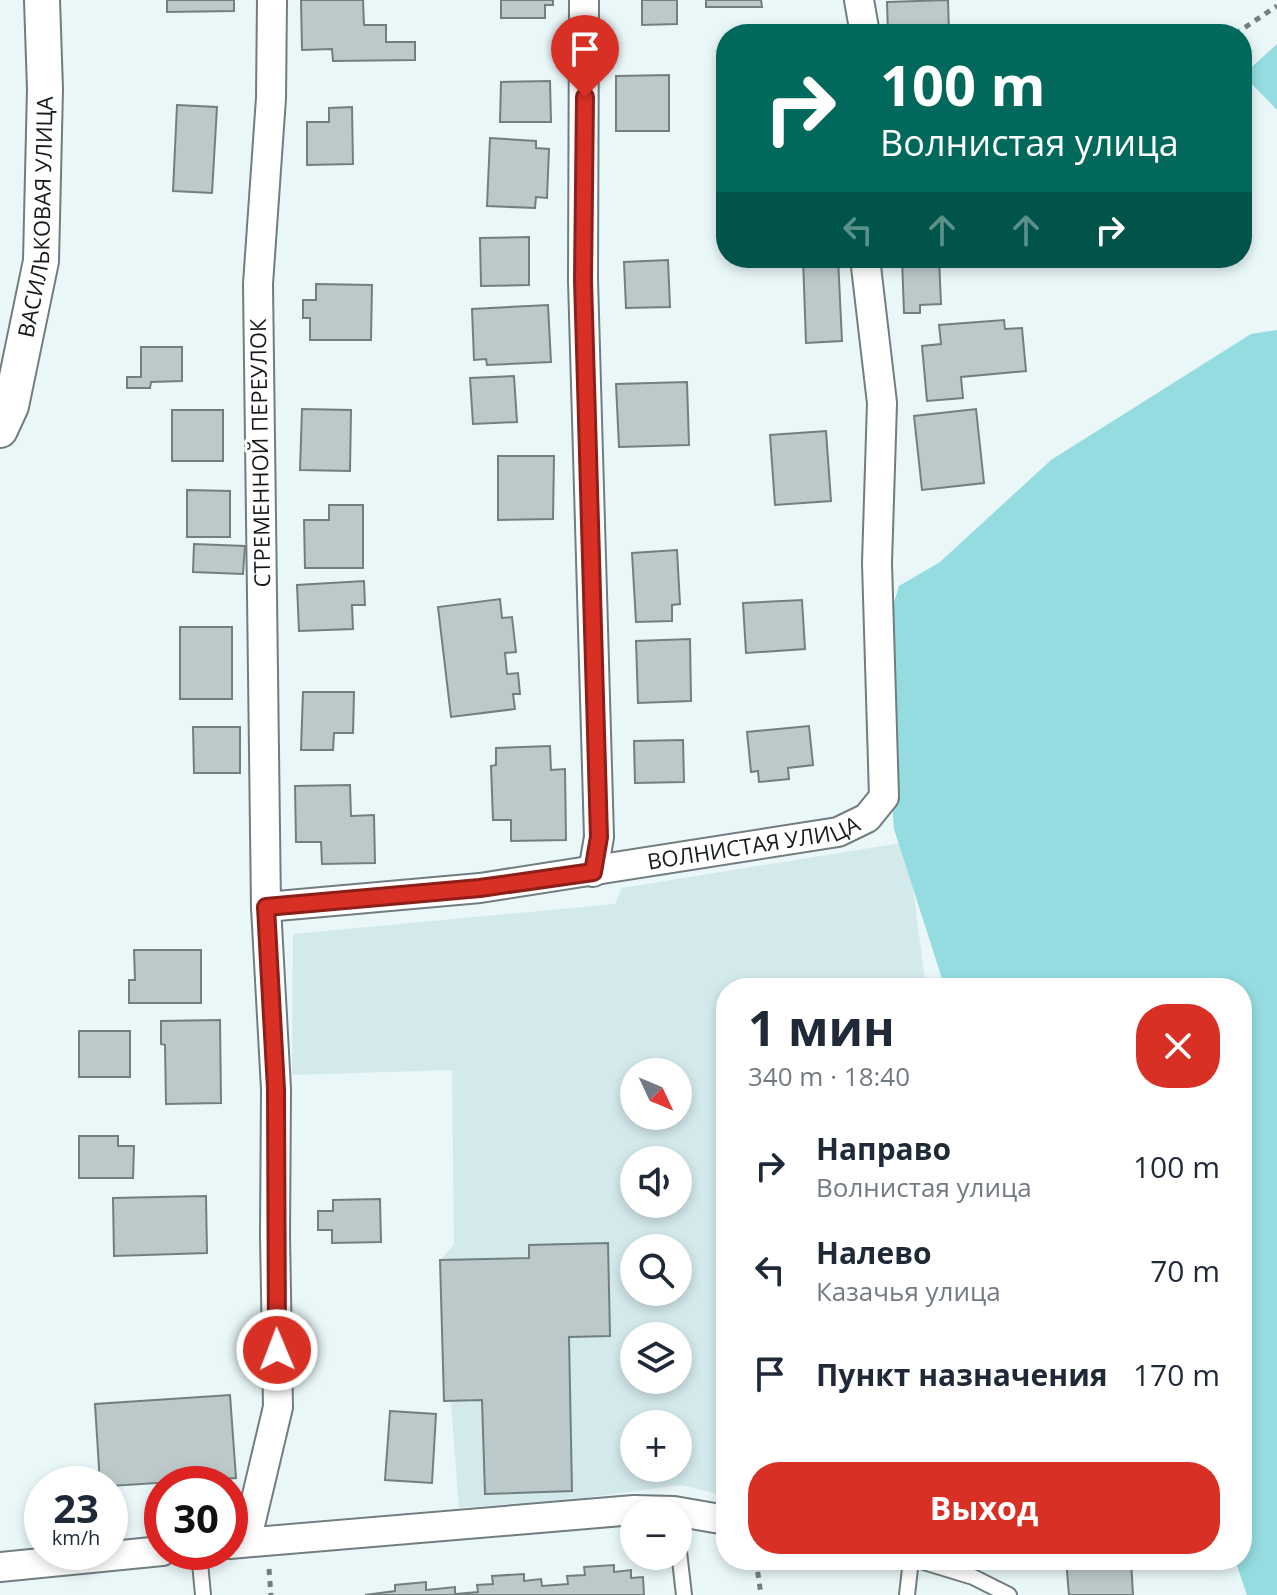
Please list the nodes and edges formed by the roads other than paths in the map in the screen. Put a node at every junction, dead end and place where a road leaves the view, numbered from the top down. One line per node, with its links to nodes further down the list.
1 (42, 0): 7 (street, ВАСИЛЬКОВАЯ УЛИЦА)
2 (272, 0): 9 (street, СТРЕМЕННОЙ ПЕРЕУЛОК)
3 (584, 0): 8 (street)
4 (859, 0): 5 (street)
5 (863, 24)
6 (866, 268): 8 (street, ВОЛНИСТАЯ УЛИЦА)
7 (4, 412)
8 (593, 872): 9 (street, ВОЛНИСТАЯ УЛИЦА)
9 (266, 907): 10 (street, СТРЕМЕННОЙ ПЕРЕУЛОК)
10 (248, 1509)
11 (620, 1511): 14 (street)
12 (692, 1514): 13 (street)
13 (716, 1518)
14 (248, 1542)
15 (144, 1553): 16 (street)
16 (0, 1567)
17 (201, 1570): 21 (lane)
18 (681, 1570): 22 (lane)
19 (912, 1570): 23 (lane)
20 (949, 1570): 24 (lane)
21 (203, 1595)
22 (684, 1595)
23 (907, 1595)
24 (1009, 1595)

